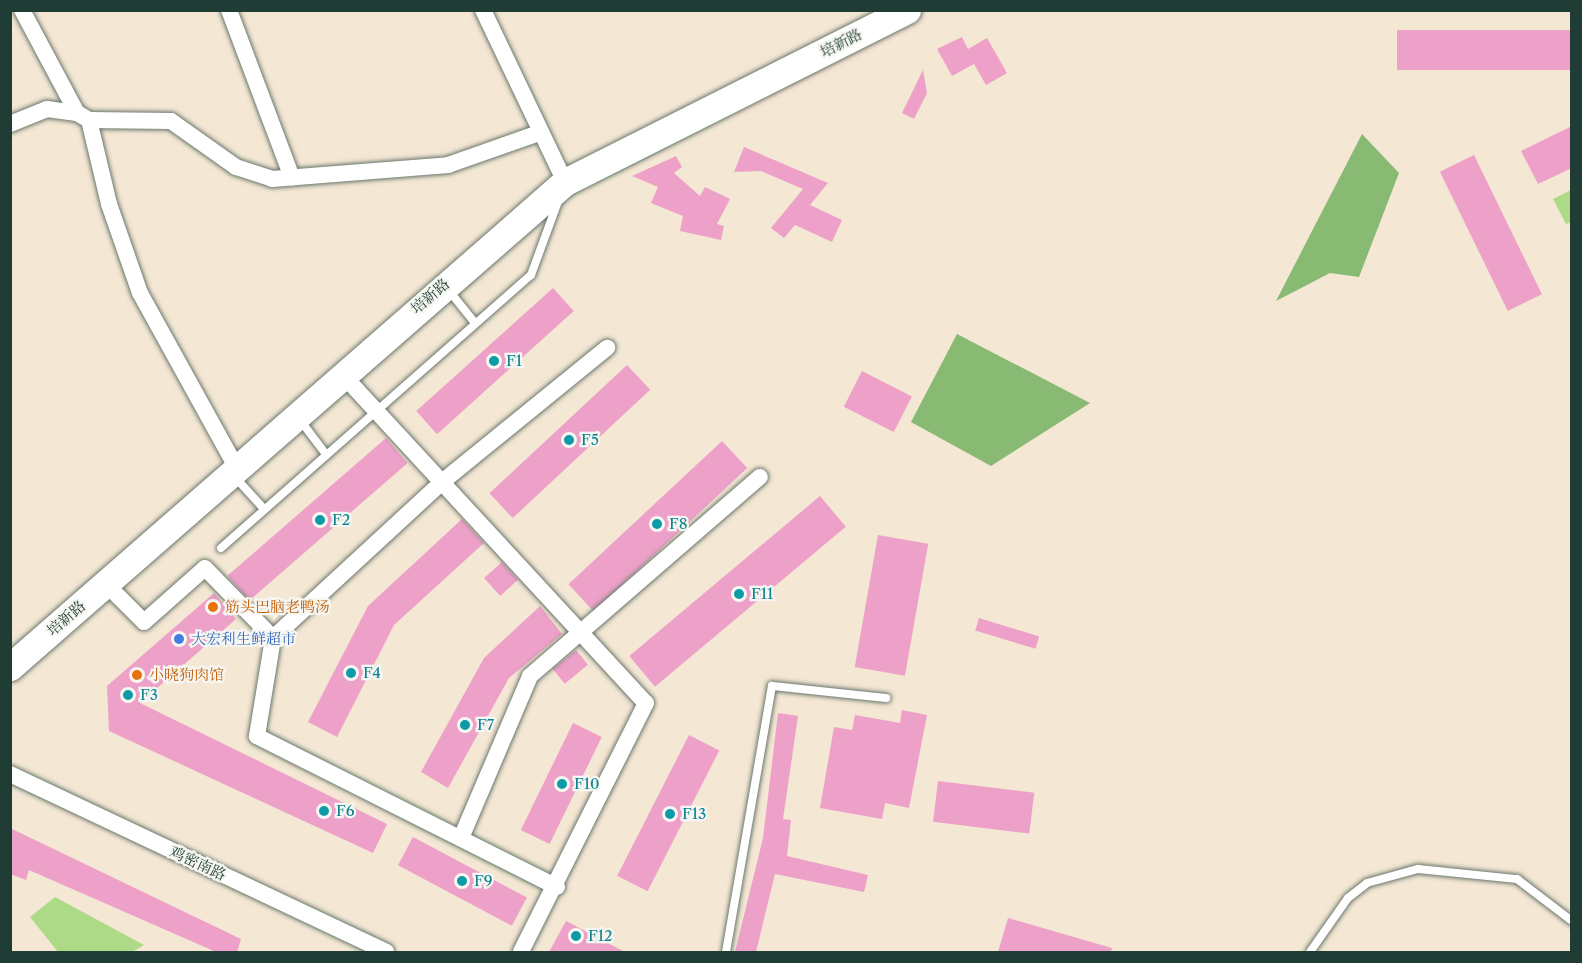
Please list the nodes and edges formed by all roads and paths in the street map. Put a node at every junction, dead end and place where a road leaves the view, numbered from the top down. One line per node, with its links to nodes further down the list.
1 (22, 10): 5 (street)
2 (229, 10): 8 (street)
3 (483, 10): 7 (street)
4 (908, 10): 9 (highway, 培新路)
5 (83, 117): 6 (street); 8 (street); 17 (street)
6 (10, 124)
7 (539, 133): 8 (street); 9 (street)
8 (292, 178)
9 (565, 182): 10 (highway, 培新路); 11 (lane)
10 (444, 284): 11 (lane); 13 (highway, 培新路)
11 (475, 323): 14 (lane)
12 (607, 348): 19 (street)
13 (342, 374): 14 (street); 15 (highway, 培新路)
14 (374, 409): 16 (lane); 19 (street)
15 (296, 414): 16 (lane); 17 (highway, 培新路)
16 (325, 453): 20 (lane)
17 (234, 470): 20 (lane); 22 (highway, 培新路)
18 (760, 477): 23 (street)
19 (442, 482): 23 (street); 24 (street)
20 (264, 509): 21 (lane)
21 (221, 548)
22 (105, 583): 24 (street); 25 (highway, 培新路)
23 (579, 630): 28 (street); 29 (street)
24 (273, 638): 28 (street)
25 (10, 667)
26 (886, 698): 33 (lane)
27 (10, 774): 31 (street, 鸡密南路)
28 (461, 838): 29 (street)
29 (557, 886): 32 (street)
30 (1572, 921): 34 (lane)
31 (386, 952)
32 (521, 952)
33 (726, 952)
34 (1310, 952)

